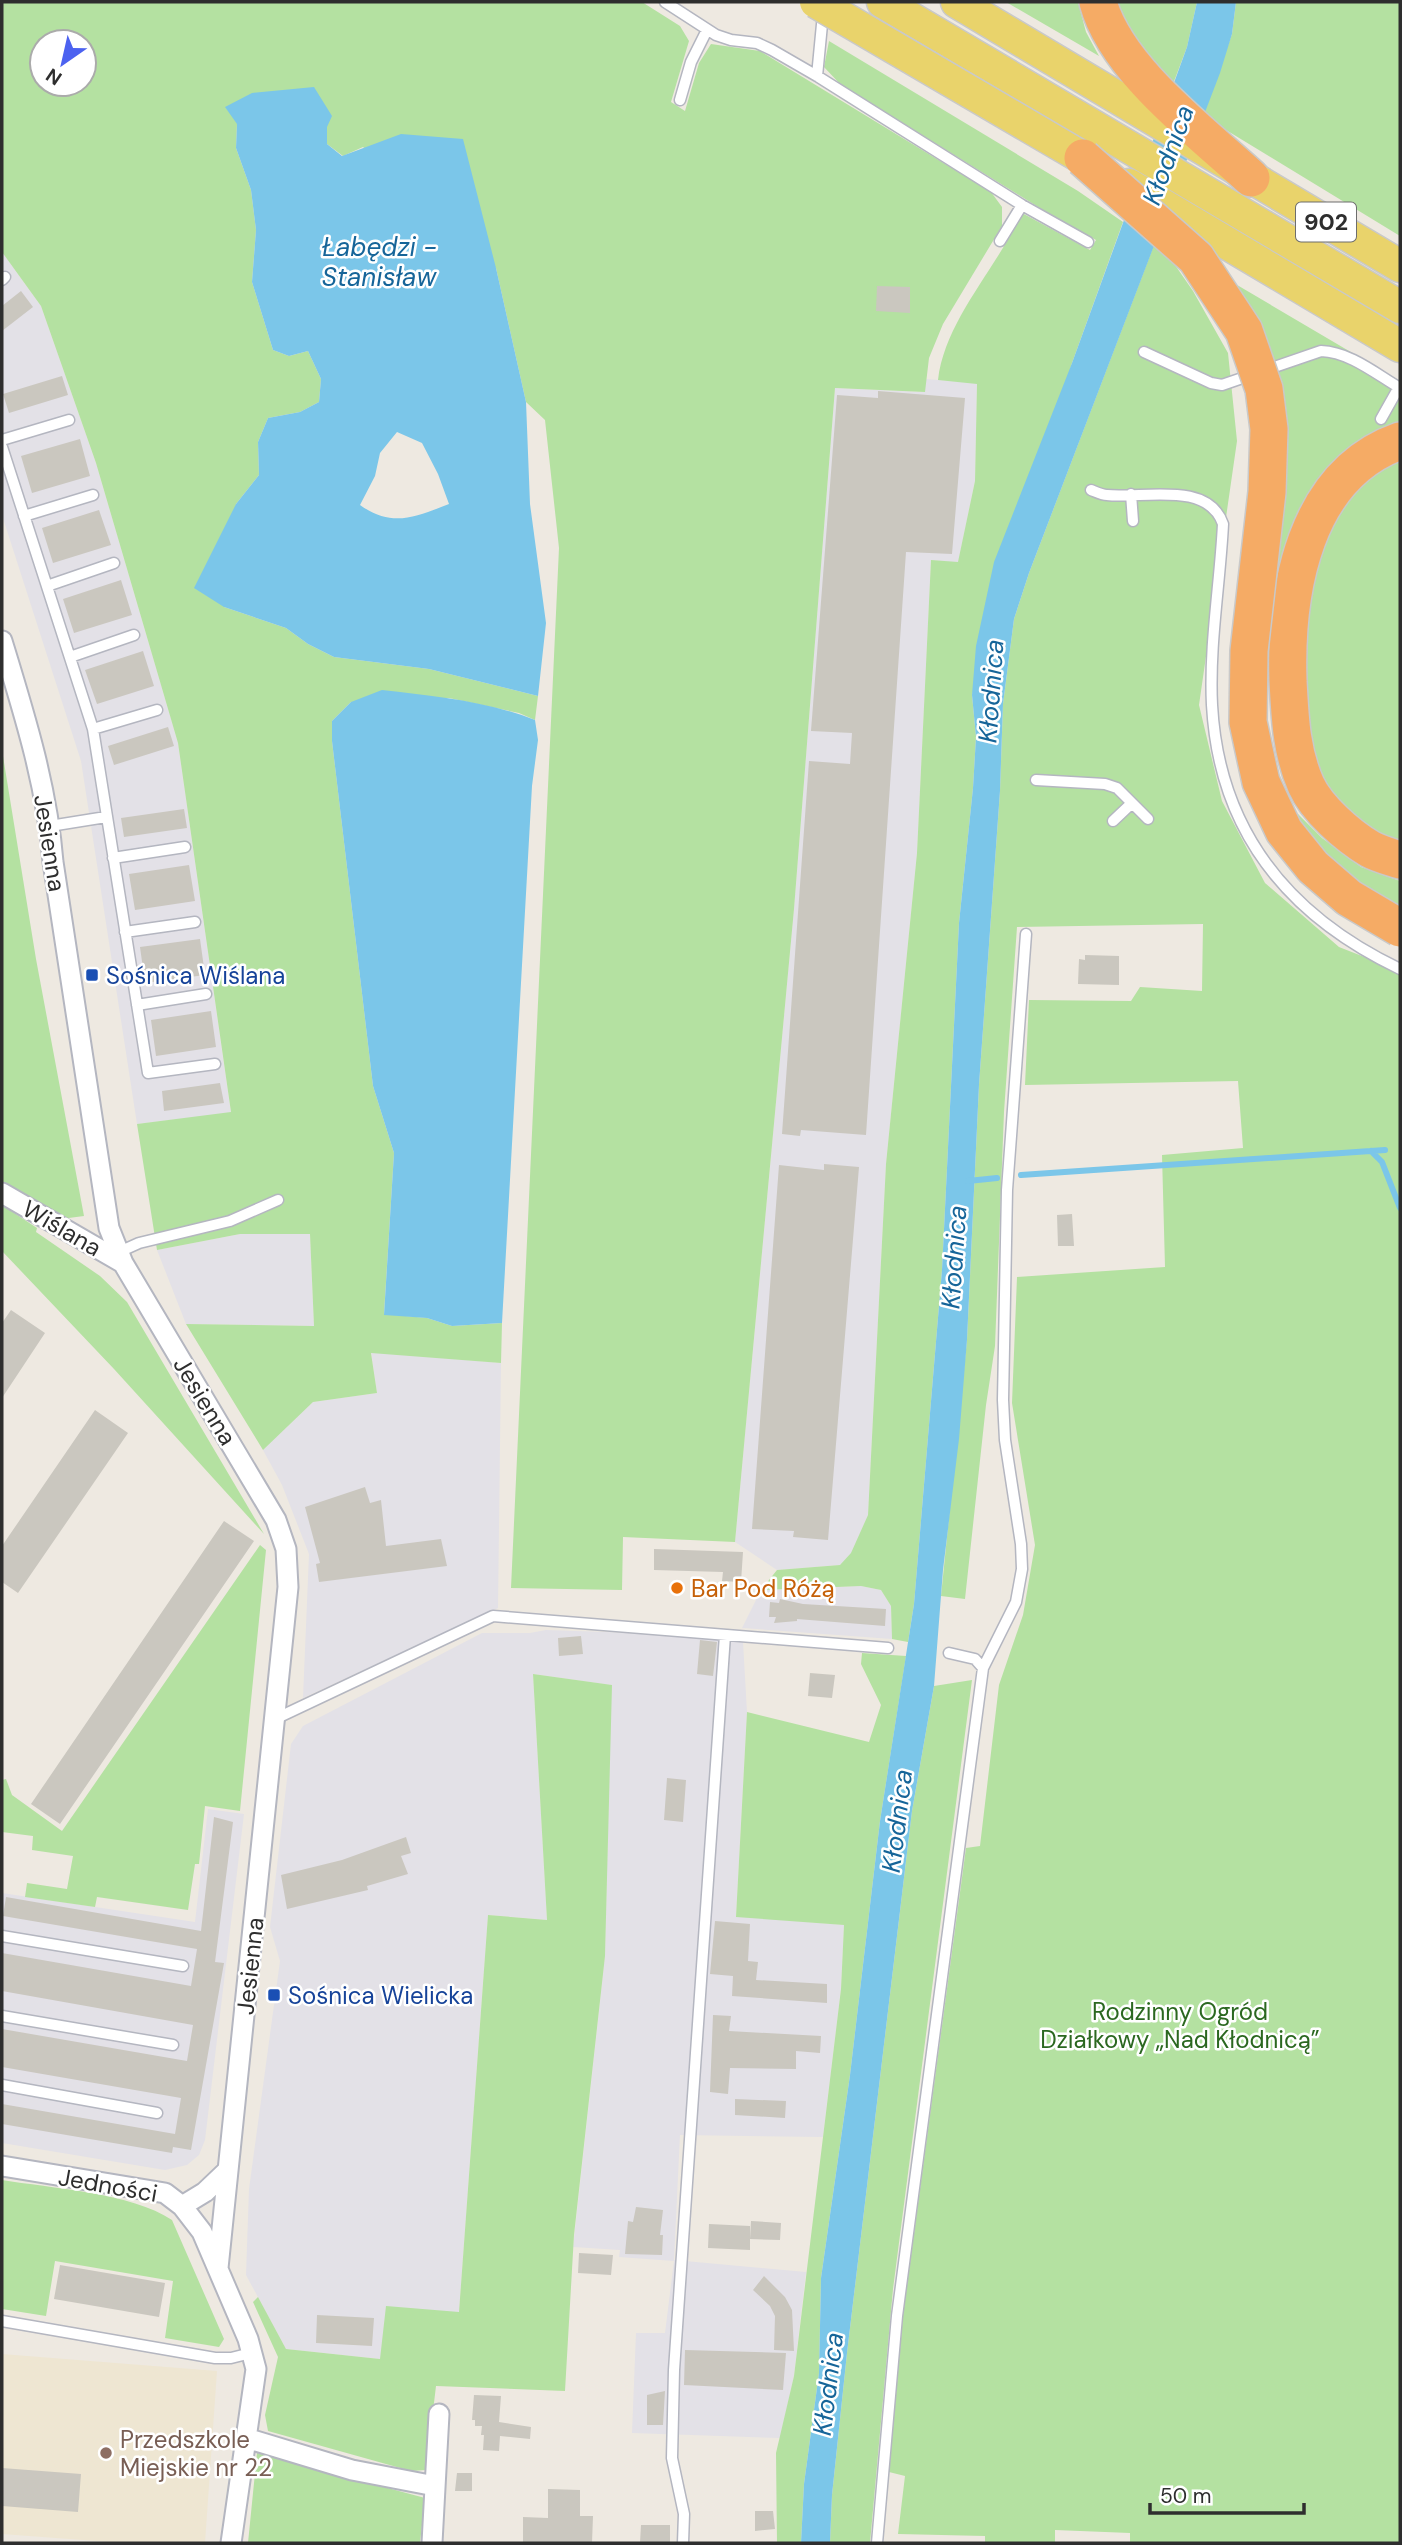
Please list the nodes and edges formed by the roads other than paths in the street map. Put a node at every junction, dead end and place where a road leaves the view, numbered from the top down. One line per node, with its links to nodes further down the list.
1 (666, 2): 7 (lane)
2 (816, 2): 10 (main road, bridge)
3 (825, 2): 8 (lane)
4 (883, 2): 16 (main road, 902)
5 (957, 2): 11 (main road, 902)
6 (1098, 2): 11 (highway)
7 (707, 30): 8 (lane); 9 (lane)
8 (817, 76): 12 (lane)
9 (680, 100)
10 (1083, 158): 17 (main road, bridge); 46 (highway, bridge)
11 (1251, 178): 15 (main road, 902)
12 (1022, 205): 13 (lane); 14 (lane)
13 (1000, 241)
14 (1088, 242)
15 (1400, 266)
16 (1400, 307)
17 (1400, 345)
18 (1144, 352): 19 (lane)
19 (1399, 388): 21 (lane)
20 (69, 420): 22 (lane)
21 (1390, 430): 44 (highway)
22 (2, 440)
23 (2, 447): 27 (lane)
24 (1091, 491): 25 (lane)
25 (1131, 494): 28 (lane); 49 (lane)
26 (93, 495): 27 (lane)
27 (24, 516): 30 (lane)
28 (1133, 521)
29 (114, 564): 30 (lane)
30 (47, 586): 33 (lane)
31 (134, 635): 33 (lane)
32 (2, 641): 41 (street, Jesienna)
33 (70, 657): 35 (lane)
34 (157, 710): 35 (lane)
35 (93, 729): 38 (lane)
36 (1036, 780): 37 (lane)
37 (1132, 803): 39 (lane); 40 (lane)
38 (106, 817): 41 (lane); 43 (lane)
39 (1149, 819)
40 (1113, 821)
41 (50, 826): 55 (street, Jesienna)
42 (185, 847): 43 (lane)
43 (113, 858): 47 (lane)
44 (1400, 860)
45 (195, 922): 47 (lane)
46 (1400, 928)
47 (125, 932): 51 (lane)
48 (1026, 934): 59 (lane)
49 (1400, 969)
50 (206, 994): 51 (lane)
51 (137, 1005): 52 (lane)
52 (215, 1064)
53 (2, 1193): 55 (street, Wiślana)
54 (278, 1200): 55 (lane)
55 (121, 1257): 60 (street, Jesienna)
56 (725, 1634): 57 (lane); 60 (lane); 78 (lane)
57 (888, 1648)
58 (949, 1653): 59 (lane)
59 (983, 1668): 79 (lane)
60 (275, 1719): 68 (street, Jesienna)
61 (2, 1936): 62 (lane)
62 (183, 1966)
63 (2, 2016): 64 (lane)
64 (173, 2045)
65 (2, 2085): 66 (lane)
66 (157, 2113)
67 (2, 2166): 69 (street, Jedności)
68 (226, 2172): 69 (street); 70 (street, Jesienna)
69 (181, 2206): 70 (street, Jedności)
70 (218, 2268): 72 (street, Jedności)
71 (2, 2321): 72 (lane)
72 (251, 2353): 74 (street, Jedności)
73 (439, 2414): 75 (street)
74 (246, 2438): 75 (street); 76 (street, Jedności)
75 (435, 2486): 77 (street)
76 (231, 2543)
77 (432, 2543)
78 (683, 2543)
79 (877, 2543)

